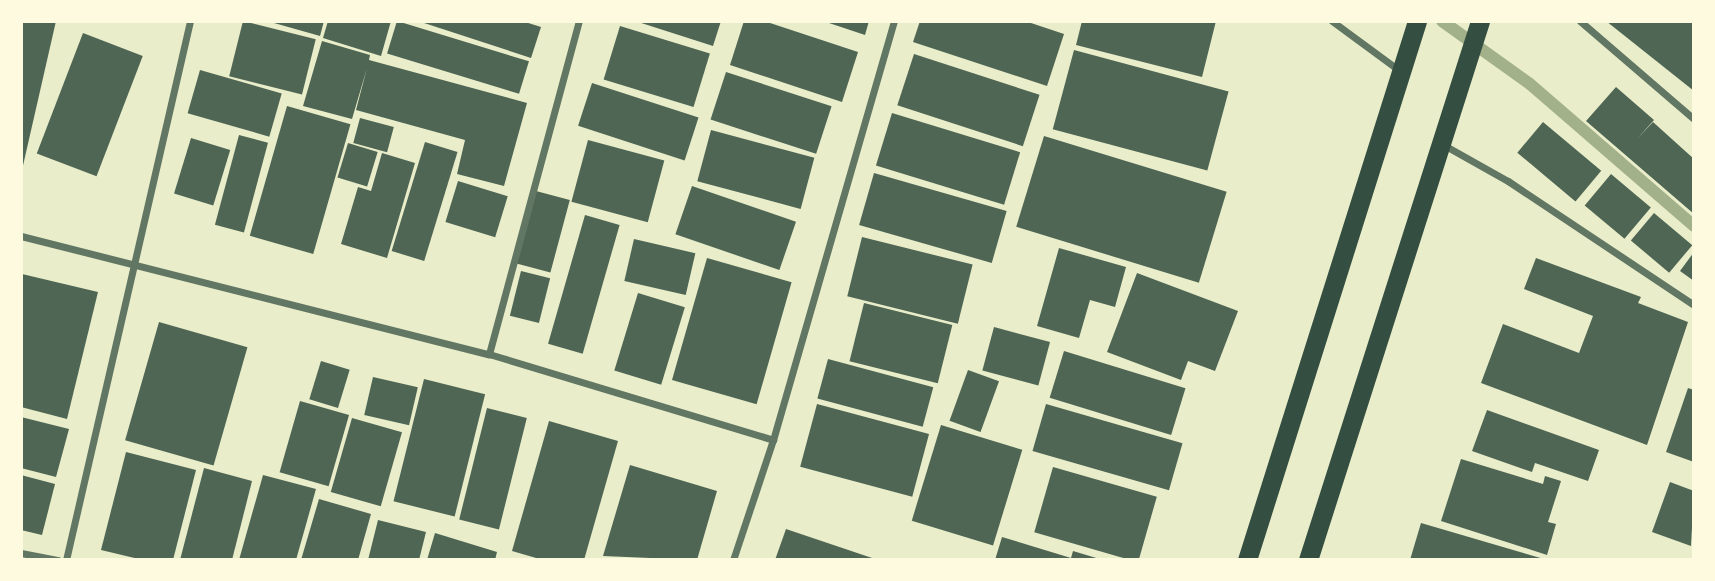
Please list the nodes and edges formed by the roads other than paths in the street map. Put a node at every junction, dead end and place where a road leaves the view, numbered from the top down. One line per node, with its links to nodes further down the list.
1 (190, 21): 12 (street)
2 (579, 21): 14 (street)
3 (894, 21): 15 (street)
4 (1332, 21): 8 (street)
5 (1417, 21): 8 (highway)
6 (1480, 21): 10 (highway)
7 (1580, 21): 9 (street)
8 (1403, 65): 20 (highway)
9 (1694, 119)
10 (1441, 143): 13 (street); 21 (highway)
11 (21, 236): 12 (street)
12 (132, 265): 14 (street); 18 (street)
13 (1694, 304)
14 (489, 354): 15 (street)
15 (774, 440): 19 (street)
16 (21, 553): 17 (street)
17 (58, 560)
18 (66, 560)
19 (733, 560)
20 (1247, 560)
21 (1308, 560)

